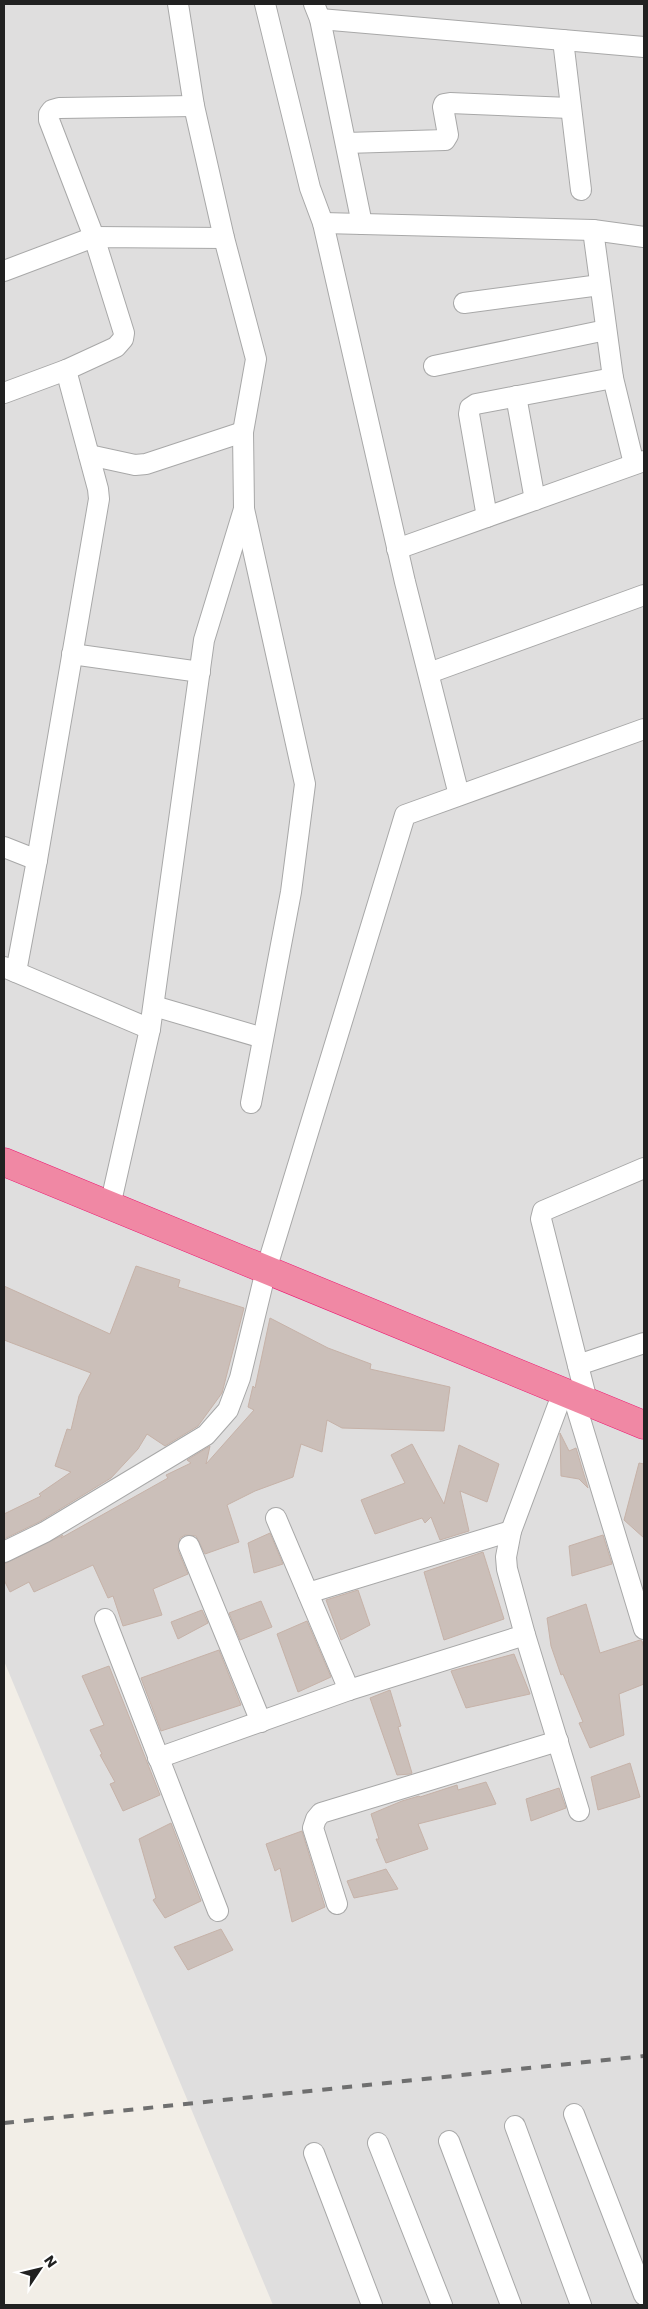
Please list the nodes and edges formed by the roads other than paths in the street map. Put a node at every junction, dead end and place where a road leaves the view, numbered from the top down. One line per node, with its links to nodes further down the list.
1 (178, 4): 6 (street)
2 (265, 4): 10 (street)
3 (317, 12): 4 (street); 8 (street)
4 (562, 40): 5 (street); 7 (street)
5 (644, 46)
6 (194, 106): 13 (street); 15 (street)
7 (570, 108): 8 (street); 9 (street)
8 (346, 143): 11 (street)
9 (581, 190)
10 (323, 223): 11 (street); 31 (street)
11 (362, 224): 12 (street)
12 (593, 230): 14 (street); 17 (street)
13 (94, 237): 15 (street); 16 (street); 21 (street)
14 (644, 237)
15 (224, 238): 25 (street)
16 (4, 270)
17 (600, 285): 18 (street); 19 (street)
18 (464, 302)
19 (606, 330): 20 (street); 22 (street)
20 (434, 366)
21 (66, 370): 23 (street); 26 (street)
22 (613, 378): 24 (street); 27 (street)
23 (4, 393)
24 (516, 396): 28 (street); 30 (street)
25 (243, 432): 26 (street); 29 (street)
26 (89, 455): 33 (street)
27 (639, 463): 28 (street)
28 (534, 500): 30 (street)
29 (244, 509): 34 (street); 43 (street)
30 (487, 517): 31 (street)
31 (397, 549): 35 (street)
32 (644, 595): 35 (street)
33 (72, 654): 34 (street); 39 (street)
34 (200, 672): 41 (street)
35 (429, 673): 37 (street)
36 (644, 729): 37 (street)
37 (459, 795): 48 (street)
38 (4, 847): 39 (street)
39 (37, 860): 40 (street)
40 (10, 970): 42 (street)
41 (154, 1006): 42 (street); 43 (street)
42 (150, 1029): 47 (street)
43 (264, 1038): 44 (street)
44 (251, 1103)
45 (4, 1162): 47 (highway)
46 (644, 1168): 50 (street)
47 (110, 1206): 48 (highway)
48 (266, 1270): 51 (highway); 56 (street)
49 (644, 1343): 50 (street)
50 (578, 1365): 51 (street)
51 (574, 1396): 52 (highway); 54 (street); 59 (street)
52 (644, 1425)
53 (276, 1518): 57 (street)
54 (511, 1531): 57 (street); 60 (street)
55 (189, 1546): 62 (street)
56 (4, 1552)
57 (308, 1592): 61 (street)
58 (104, 1619): 64 (street)
59 (644, 1629)
60 (525, 1635): 61 (street); 63 (street)
61 (349, 1690): 62 (street)
62 (262, 1722): 64 (street)
63 (558, 1741): 65 (street); 66 (street)
64 (158, 1758): 67 (street)
65 (579, 1811)
66 (337, 1904)
67 (218, 1911)
68 (574, 2114): 73 (street)
69 (515, 2126): 77 (street)
70 (449, 2141): 76 (street)
71 (378, 2143): 75 (street)
72 (314, 2154): 74 (street)
73 (644, 2295)
74 (372, 2305)
75 (442, 2305)
76 (511, 2305)
77 (582, 2305)

